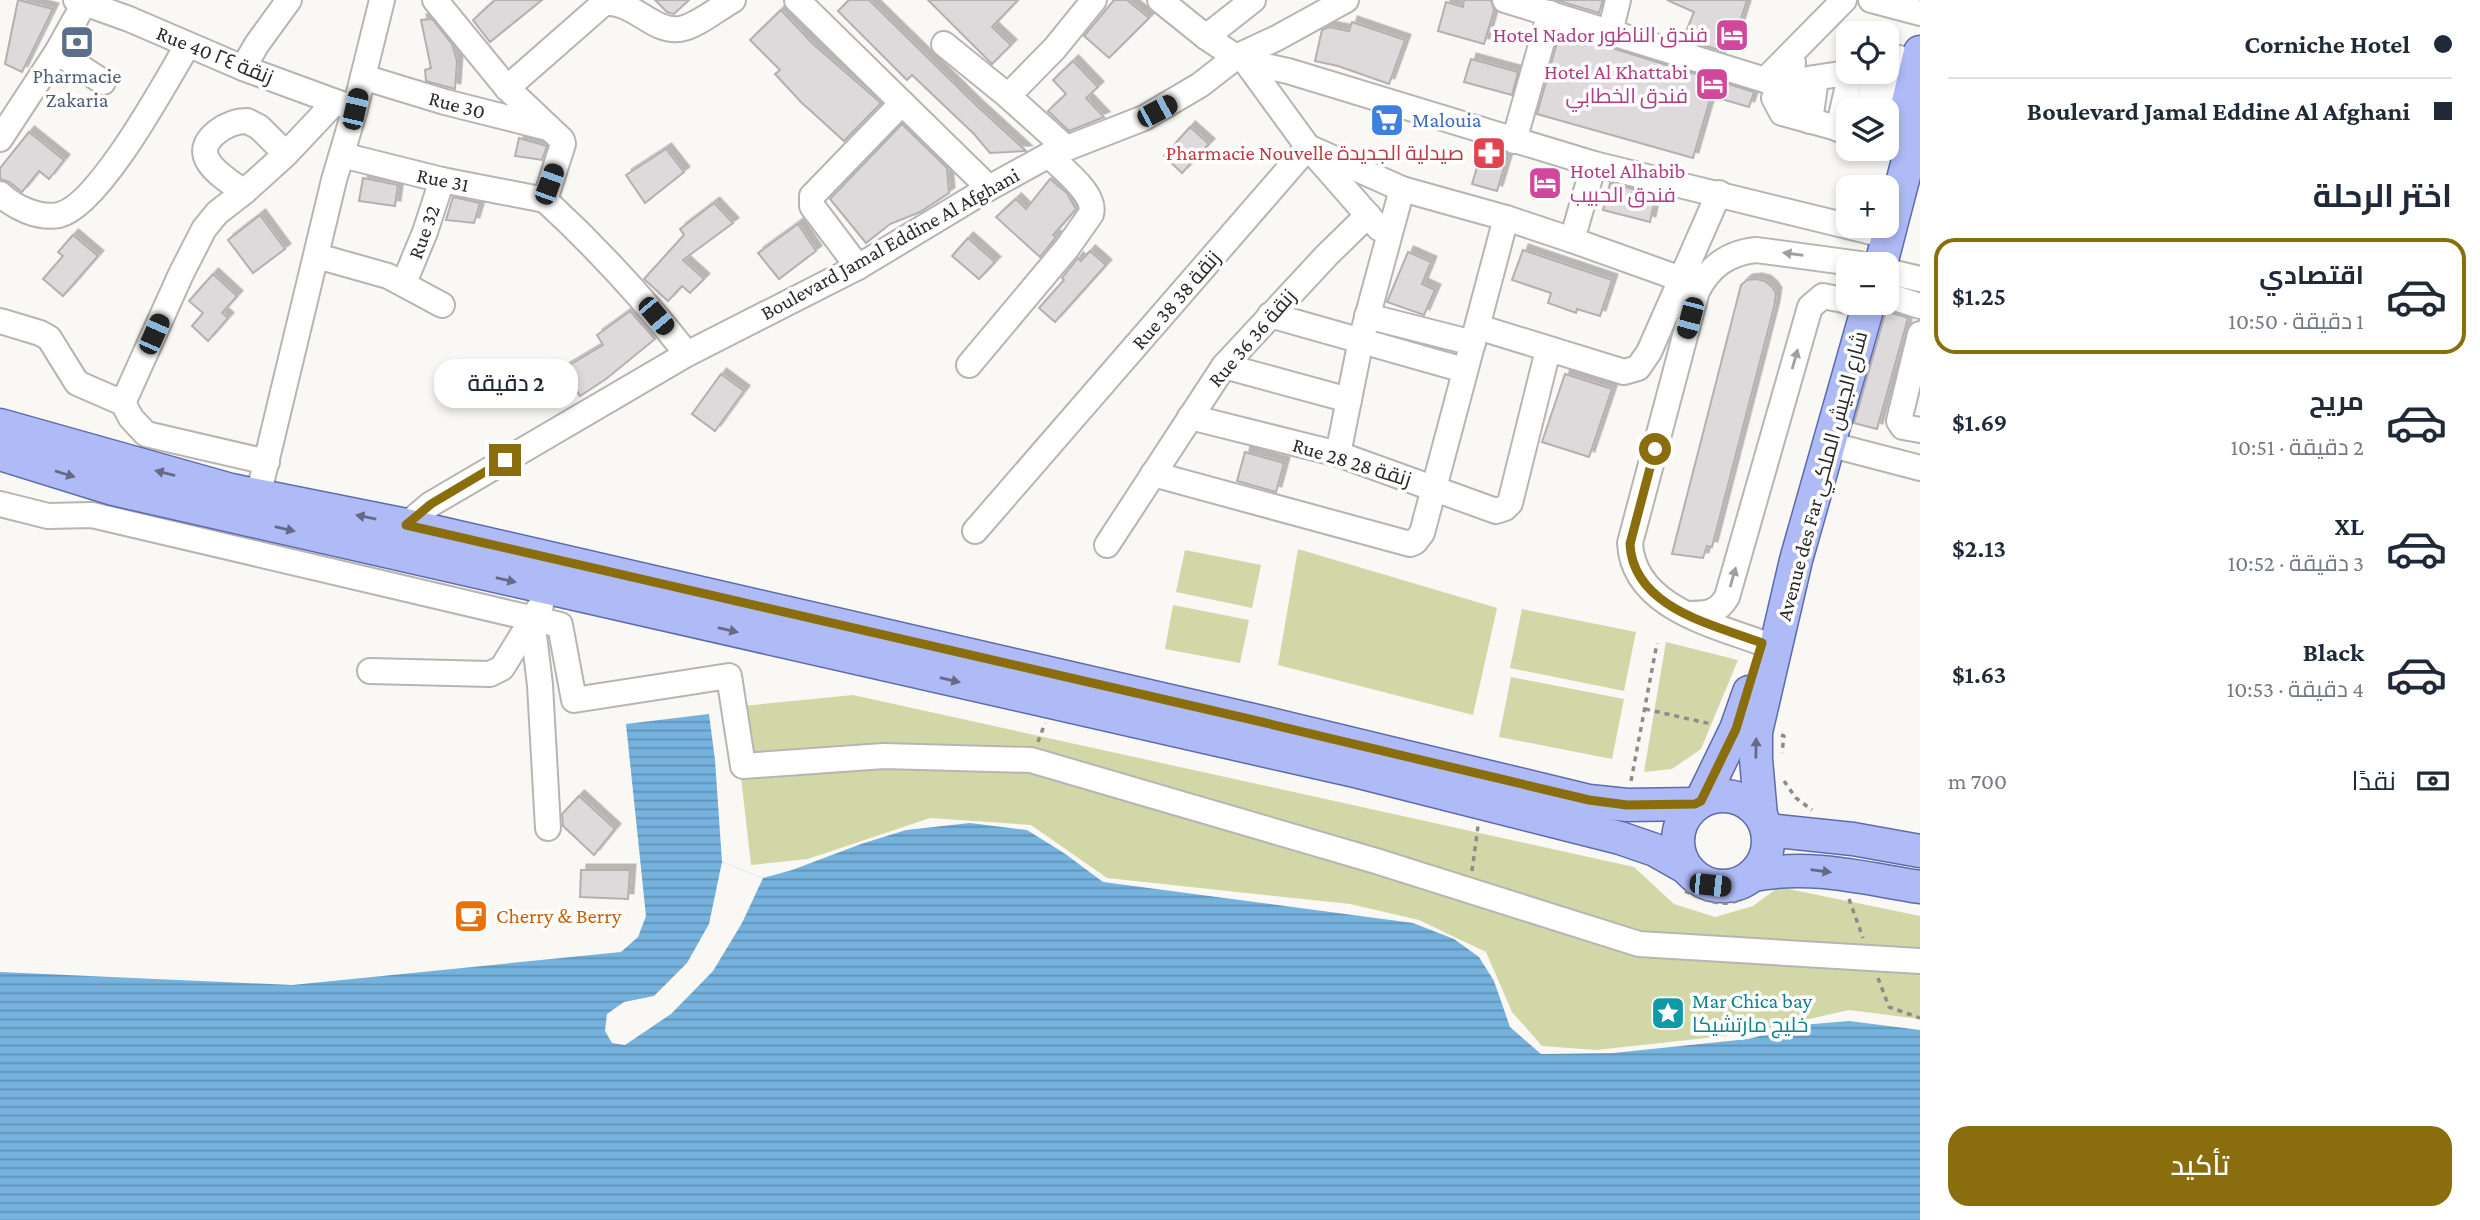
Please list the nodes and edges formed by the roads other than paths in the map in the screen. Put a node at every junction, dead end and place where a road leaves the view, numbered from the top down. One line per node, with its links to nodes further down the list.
1 (289, 0): 25 (street)
2 (382, 0): 27 (street)
3 (435, 0): 30 (street)
4 (733, 0): 30 (street)
5 (797, 0): 34 (street)
6 (1094, 0): 31 (street)
7 (1160, 0): 18 (street)
8 (1253, 0): 18 (street)
9 (1346, 0): 24 (street, Boulevard Jamal Eddine Al Afghani)
10 (1505, 0): 15 (street)
11 (1618, 0): 17 (street)
12 (1844, 0): 19 (street)
13 (1871, 0): 16 (street)
14 (82, 1): 21 (street, Rue 40 زنقة ٢٤); 22 (street)
15 (1550, 13): 17 (street); 40 (street)
16 (1920, 13)
17 (1610, 33): 19 (street)
18 (1206, 37): 24 (street)
19 (1807, 38): 37 (street)
20 (944, 44): 31 (street)
21 (187, 46): 25 (street, Rue 40 زنقة ٢٤); 51 (street)
22 (57, 51): 28 (street); 39 (street)
23 (1906, 55): 32 (street); 33 (main road)
24 (1241, 60): 40 (street); 41 (street); 42 (street, Boulevard Jamal Eddine Al Afghani)
25 (243, 68): 35 (street, Rue 40 زنقة ٢٤)
26 (1836, 74): 37 (street)
27 (362, 77): 35 (street); 38 (street, Rue 30)
28 (103, 82)
29 (1836, 84): 37 (street)
30 (507, 88): 38 (street)
31 (1008, 96): 42 (street)
32 (1890, 98)
33 (1899, 100)
34 (902, 103): 47 (street); 60 (street)
35 (345, 106): 43 (street); 44 (street)
36 (1920, 114): 56 (main road)
37 (1823, 125)
38 (552, 129): 52 (street)
39 (0, 139)
40 (1514, 141): 45 (street)
41 (1308, 147): 48 (street); 53 (street); 98 (street, Rue 38 زنقة 38)
42 (1057, 152): 47 (street, Boulevard Jamal Eddine Al Afghani); 79 (street)
43 (286, 154): 49 (street); 49 (street)
44 (342, 155): 46 (street, Rue 31); 58 (street)
45 (1594, 164): 50 (street); 57 (street)
46 (442, 180): 52 (street, Rue 31); 64 (street, Rue 32)
47 (989, 188): 60 (street, Boulevard Jamal Eddine Al Afghani)
48 (1402, 189): 54 (street); 55 (street)
49 (244, 192): 84 (street)
50 (1720, 193): 56 (street); 62 (street)
51 (0, 194)
52 (545, 200): 78 (street)
53 (1368, 215): 55 (street); 69 (street, Rue 36 زنقة 36)
54 (1506, 218): 57 (street); 74 (street)
55 (1387, 238): 72 (street)
56 (1880, 240)
57 (1580, 244): 62 (street)
58 (317, 256): 64 (street); 91 (street)
59 (1836, 260): 101 (street, one-way to 101)
60 (858, 267): 78 (street, Boulevard Jamal Eddine Al Afghani)
61 (1899, 274): 63 (street)
62 (1681, 279): 77 (street)
63 (1920, 279)
64 (404, 283): 67 (street)
65 (1836, 299): 101 (street, one-way to 65)
66 (1899, 300): 68 (street)
67 (442, 305)
68 (1920, 306)
69 (1270, 315): 75 (street); 80 (street, Rue 36 زنقة 36)
70 (1852, 315): 103 (main road, Avenue des Far شارع الجيش الملكي)
71 (1866, 315): 88 (main road, Avenue des Far شارع الجيش الملكي)
72 (1367, 316): 74 (street); 75 (street)
73 (0, 321): 84 (street)
74 (1475, 335): 77 (street); 81 (street)
75 (1361, 340): 81 (street); 83 (street)
76 (1919, 340): 82 (street)
77 (1548, 350): 94 (street, Rue 28 زنقة 28)
78 (687, 355): 97 (street, Boulevard Jamal Eddine Al Afghani)
79 (969, 365)
80 (1224, 366): 83 (street); 85 (street, Rue 36 زنقة 36)
81 (1465, 370): 94 (street)
82 (1914, 385): 87 (street)
83 (1349, 400): 90 (street)
84 (123, 403): 91 (street)
85 (1190, 417): 90 (street, Rue 28 زنقة 28); 93 (street, Rue 36 زنقة 36)
86 (0, 425): 95 (main road, one-way to 86)
87 (1920, 430)
88 (1828, 444): 92 (street); 106 (main road, Avenue des Far شارع الجيش الملكي, one-way to 88)
89 (0, 454): 100 (main road, one-way to 100)
90 (1338, 454): 94 (street, Rue 28 زنقة 28)
91 (267, 462): 95 (street)
92 (1920, 468)
93 (1153, 474): 94 (street); 99 (street, Rue 36 زنقة 36)
94 (1433, 487)
95 (258, 496): 97 (main road, one-way to 95)
96 (0, 504): 102 (street)
97 (406, 525): 105 (main road)
98 (975, 531)
99 (1107, 545)
100 (551, 590): 102 (street); 109 (main road, one-way to 109)
101 (1686, 614): 103 (street)
102 (533, 619): 104 (street); 107 (street); 112 (street)
103 (1762, 643): 105 (main road, Avenue des Far شارع الجيش الملكي)
104 (370, 671)
105 (1698, 803): 106 (main road); 109 (main road)
106 (1764, 823): 108 (main road); 110 (main road)
107 (548, 828)
108 (1920, 851)
109 (1685, 867): 110 (main road)
110 (1753, 875): 111 (main road, one-way to 111)
111 (1920, 887)
112 (1920, 961)

